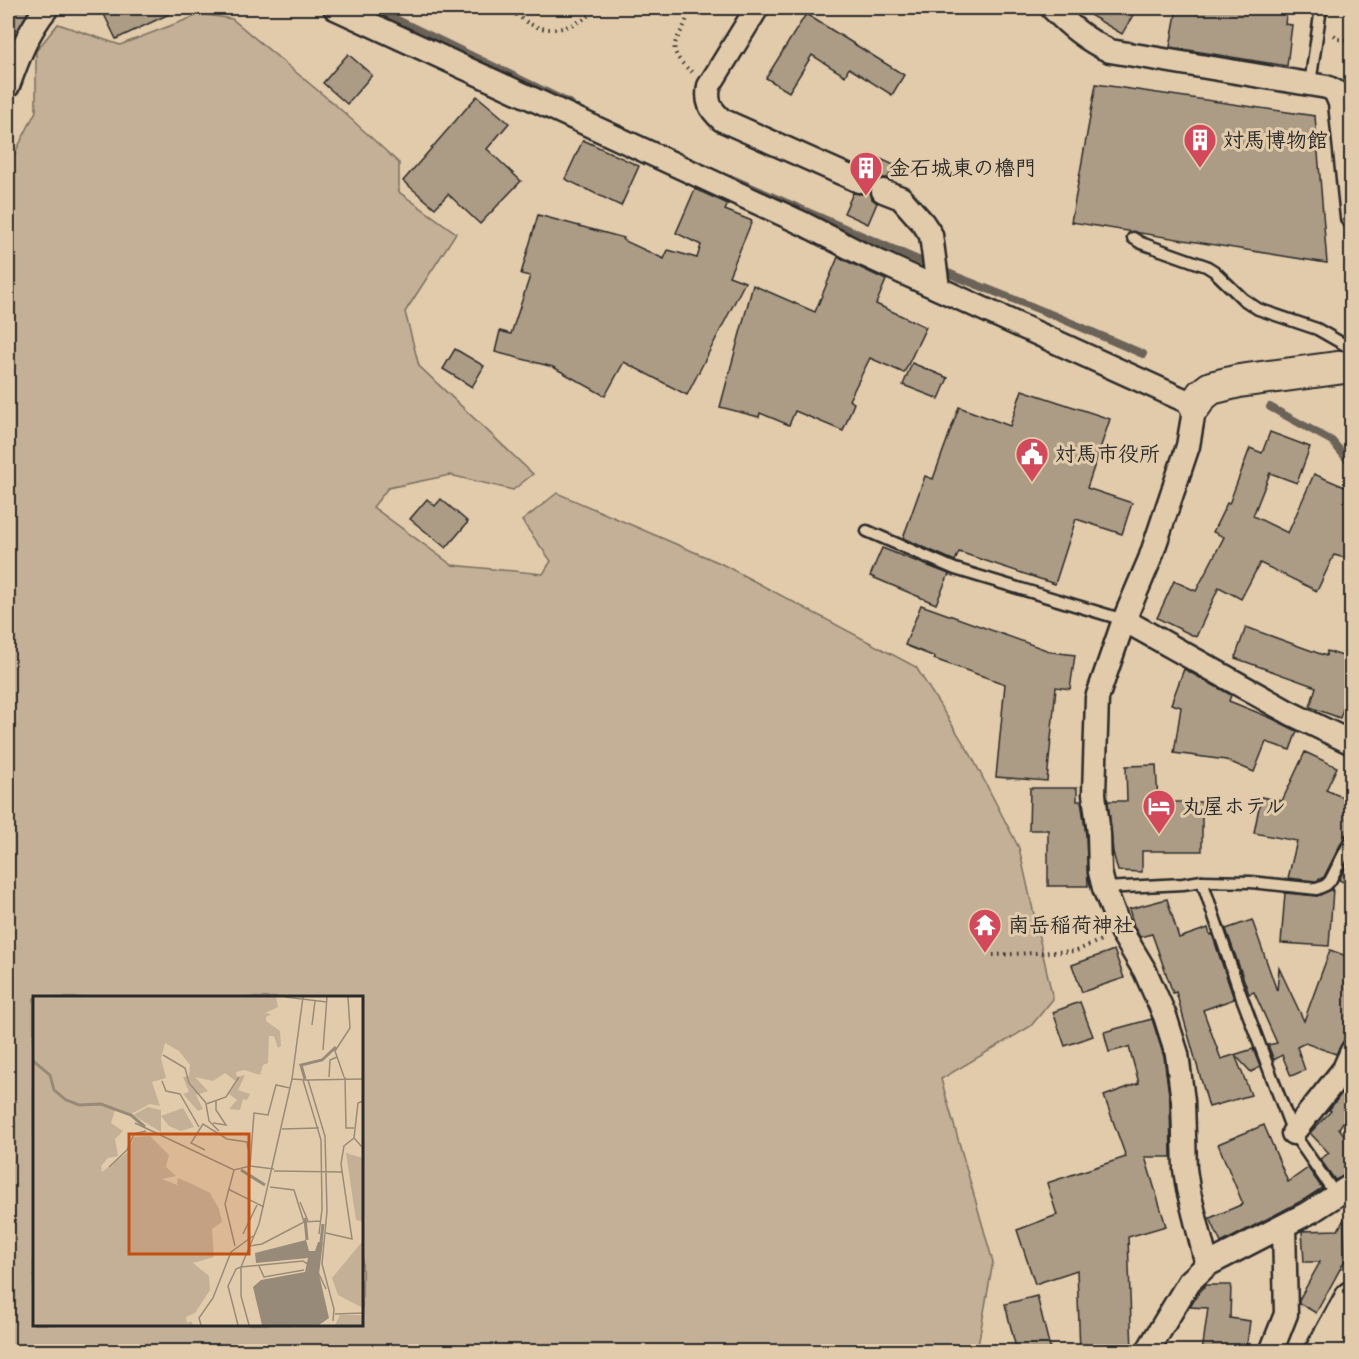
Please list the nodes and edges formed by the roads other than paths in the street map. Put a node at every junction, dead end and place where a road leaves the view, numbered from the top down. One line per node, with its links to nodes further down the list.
1 (47, 8): 7 (street)
2 (335, 8): 12 (street)
3 (757, 8): 8 (street)
4 (1052, 8): 6 (street)
5 (1321, 8): 6 (lane)
6 (1310, 84): 10 (street)
7 (8, 87)
8 (860, 181)
9 (883, 191): 12 (street)
10 (1352, 217)
11 (1133, 238): 13 (lane)
12 (938, 288): 15 (street)
13 (1352, 349)
14 (1352, 366): 15 (street)
15 (1195, 405): 17 (street)
16 (867, 531): 17 (lane)
17 (1124, 620): 18 (street); 21 (street)
18 (1352, 743)
19 (1352, 838): 20 (lane)
20 (1202, 881): 21 (lane); 23 (lane)
21 (1104, 888): 26 (street)
22 (1352, 1051): 23 (street)
23 (1293, 1132): 24 (lane)
24 (1344, 1190): 25 (street)
25 (1284, 1226): 26 (street); 29 (street)
26 (1207, 1264): 28 (street)
27 (1352, 1298): 30 (main road)
28 (1147, 1352)
29 (1271, 1352)
30 (1322, 1352)

